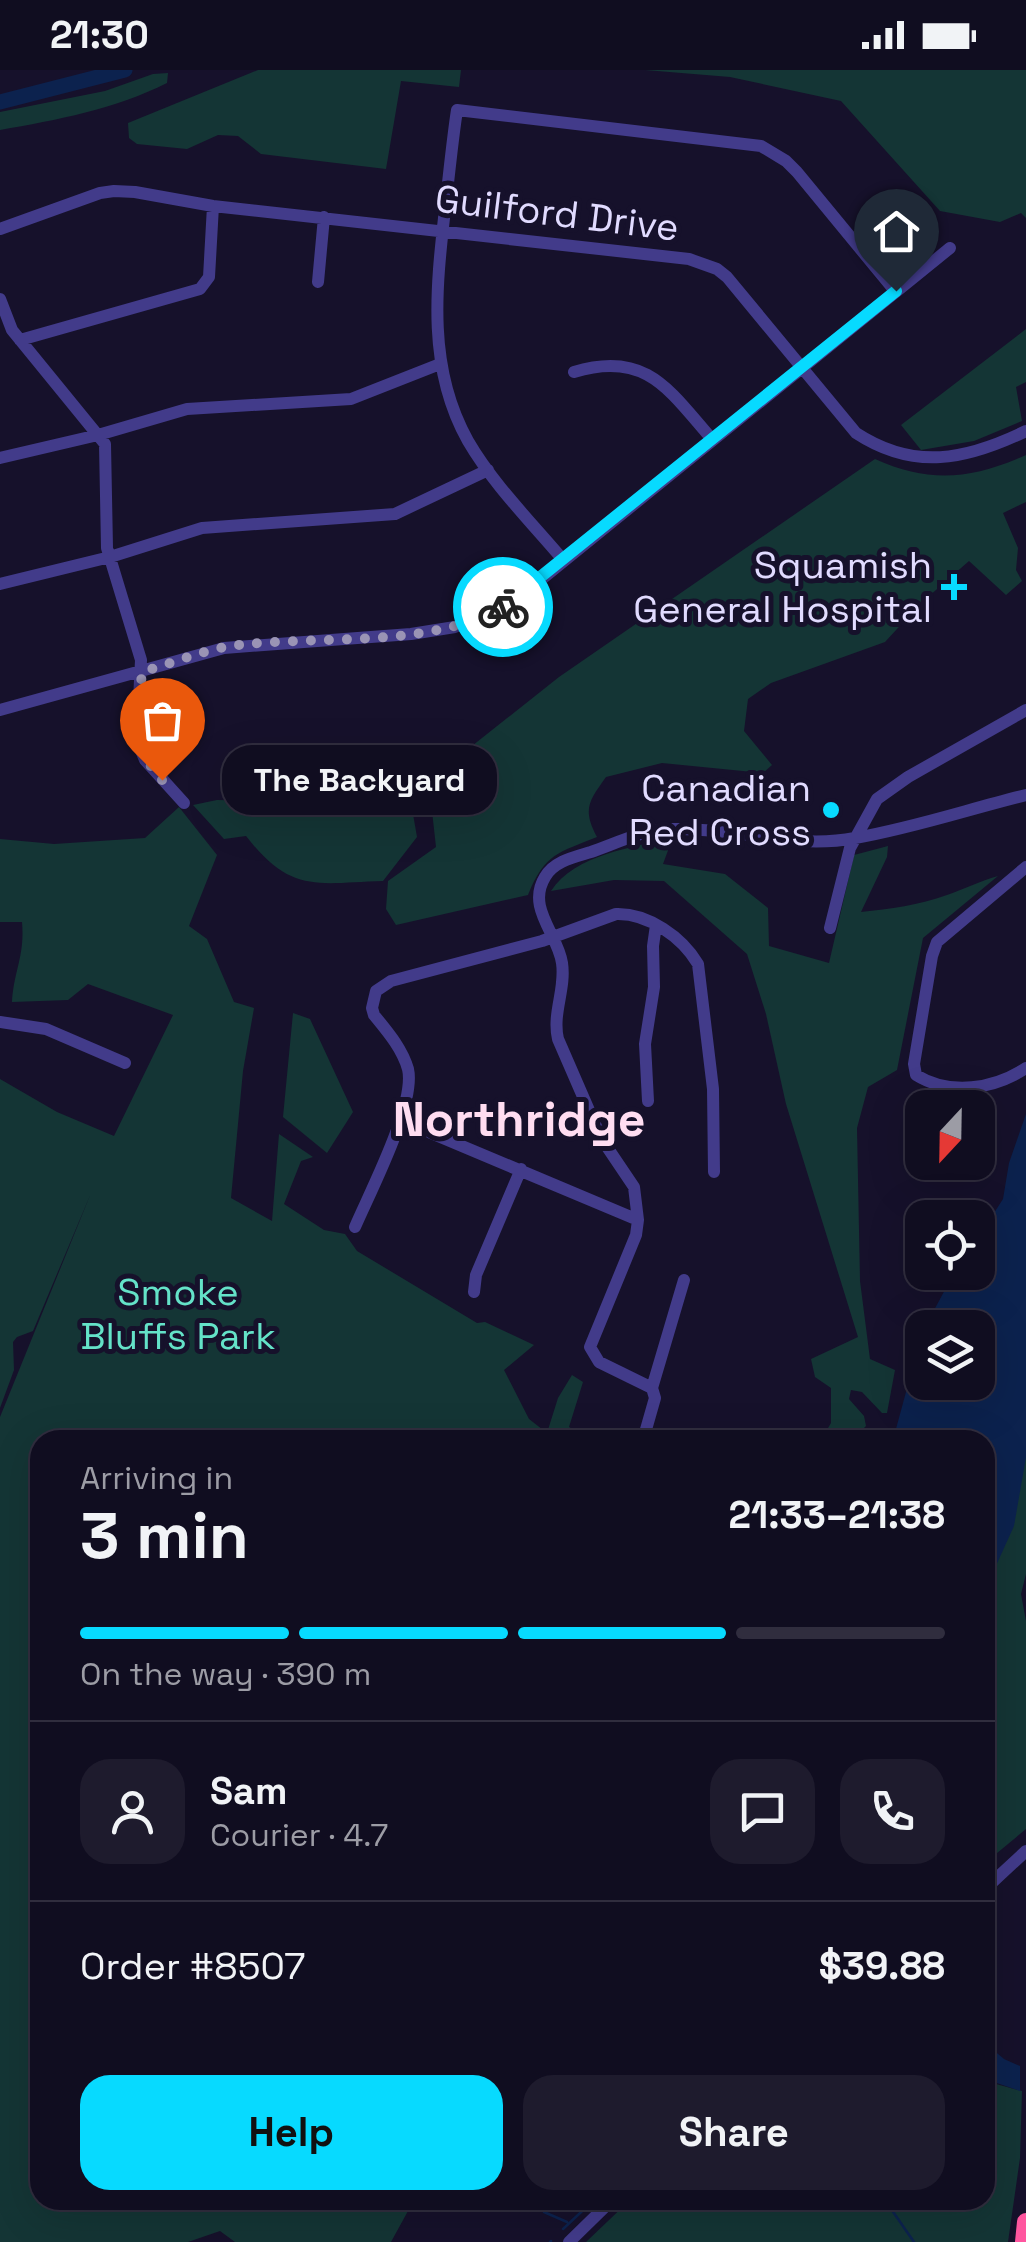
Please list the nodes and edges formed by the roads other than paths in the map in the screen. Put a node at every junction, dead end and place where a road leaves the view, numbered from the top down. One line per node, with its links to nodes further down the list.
1 (213, 206): 2 (street, Guilford Drive); 3 (street, Guilford Drive); 9 (street)
2 (324, 217): 4 (street, Guilford Drive); 6 (street)
3 (0, 229)
4 (443, 229): 7 (street); 10 (street); 11 (street, Guilford Drive)
5 (950, 248): 7 (street)
6 (318, 282)
7 (896, 291): 11 (street)
8 (0, 299): 9 (street)
9 (20, 340): 14 (street)
10 (440, 364): 14 (street); 17 (street)
11 (802, 368): 13 (street, Guilford Drive); 15 (street)
12 (574, 372): 15 (street)
13 (1026, 431)
14 (98, 435): 16 (street); 18 (street)
15 (711, 438): 19 (street)
16 (0, 458)
17 (488, 470): 18 (street); 19 (street)
18 (110, 557): 20 (street); 21 (street)
19 (564, 560): 21 (street)
20 (0, 584)
21 (142, 672): 22 (street); 25 (street)
22 (0, 710)
23 (1026, 710): 26 (street)
24 (1026, 795): 26 (street)
25 (184, 803)
26 (854, 838): 29 (street); 30 (street)
27 (1026, 867): 33 (street)
28 (656, 925): 30 (street); 34 (street); 37 (street)
29 (830, 928)
30 (552, 938): 35 (street); 38 (street)
31 (0, 1022): 32 (street)
32 (124, 1064)
33 (1026, 1068)
34 (648, 1100)
35 (400, 1120): 36 (street); 39 (street)
36 (521, 1169): 38 (street); 41 (street)
37 (714, 1172)
38 (638, 1220): 42 (street)
39 (355, 1227)
40 (684, 1280): 42 (street)
41 (474, 1292)
42 (652, 1388): 43 (street)
43 (647, 1430)
44 (1026, 1852): 45 (street)
45 (995, 1881)
46 (602, 2210): 48 (street)
47 (1026, 2222): 49 (highway)
48 (569, 2242)
49 (1024, 2242)

